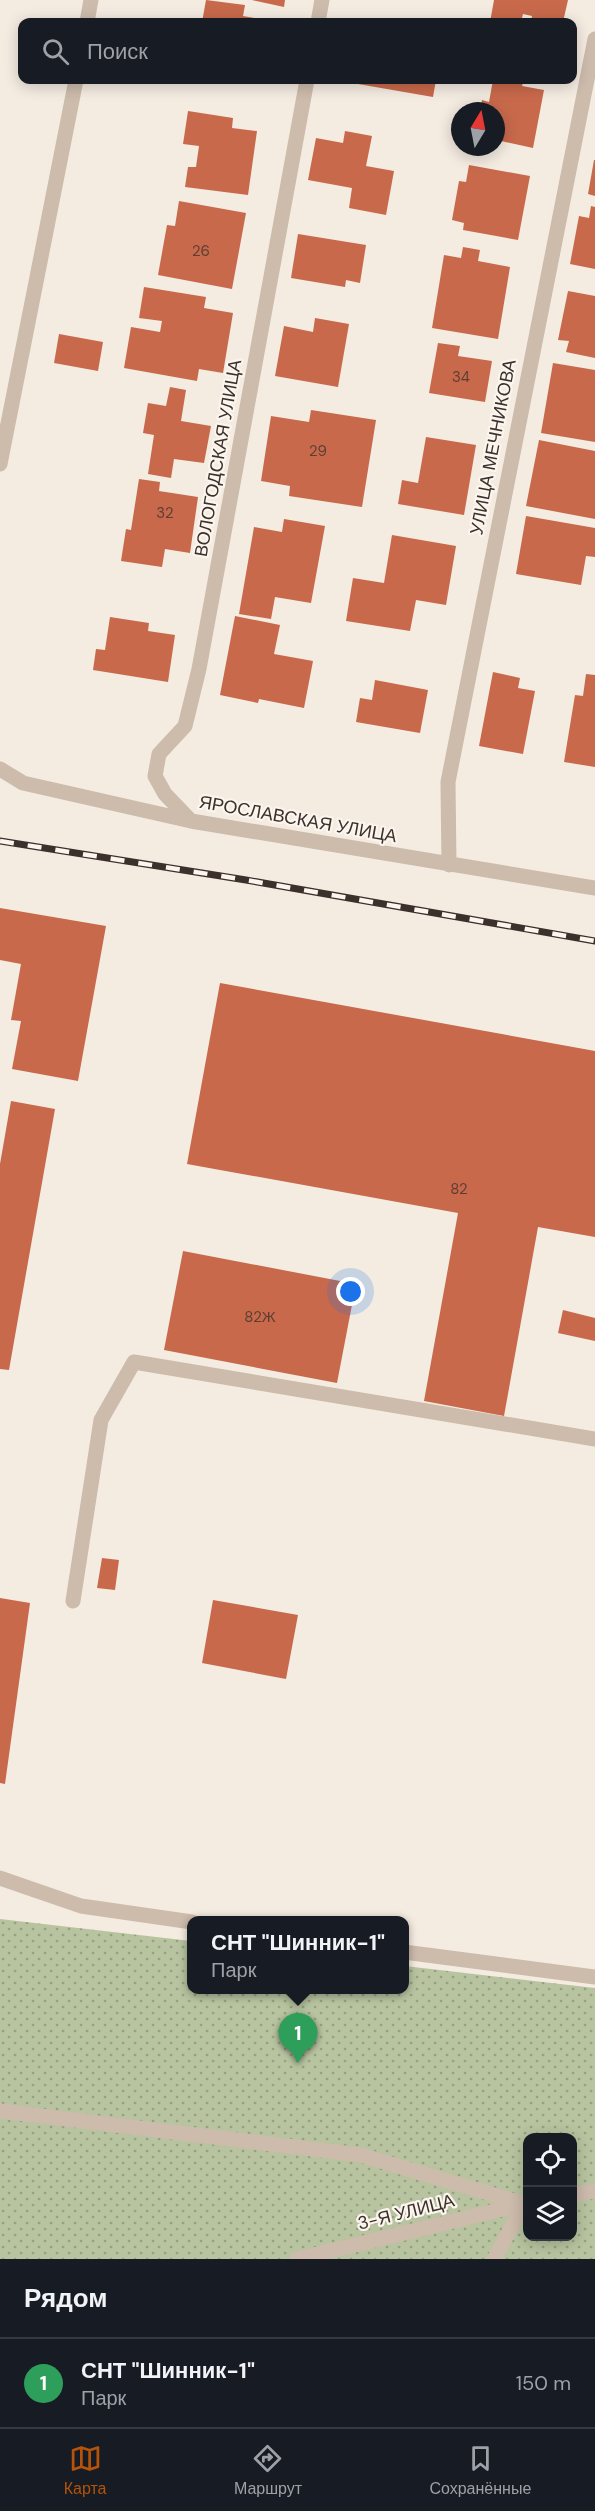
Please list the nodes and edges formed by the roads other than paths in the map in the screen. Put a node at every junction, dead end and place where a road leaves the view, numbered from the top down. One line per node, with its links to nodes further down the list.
1 (91, 0): 3 (street)
2 (322, 0): 4 (street)
3 (88, 18)
4 (319, 18)
5 (595, 39): 11 (street, УЛИЦА МЕЧНИКОВА)
6 (75, 84): 8 (street)
7 (306, 84): 10 (street, ВОЛОГОДСКАЯ УЛИЦА)
8 (0, 464)
9 (0, 769): 10 (street, ЯРОСЛАВСКАЯ УЛИЦА)
10 (191, 821): 11 (street, ЯРОСЛАВСКАЯ УЛИЦА)
11 (449, 865): 12 (street, ЯРОСЛАВСКАЯ УЛИЦА)
12 (595, 888)
13 (595, 1439): 14 (street)
14 (73, 1601)
15 (0, 1878): 16 (street)
16 (187, 1921)
17 (409, 1953): 18 (street)
18 (595, 1977)
19 (0, 2111): 22 (street)
20 (595, 2191): 21 (street)
21 (577, 2194)
22 (523, 2202)
23 (523, 2204): 25 (street, 3-Я УЛИЦА)
24 (523, 2208): 26 (street)
25 (297, 2259)
26 (494, 2259)

